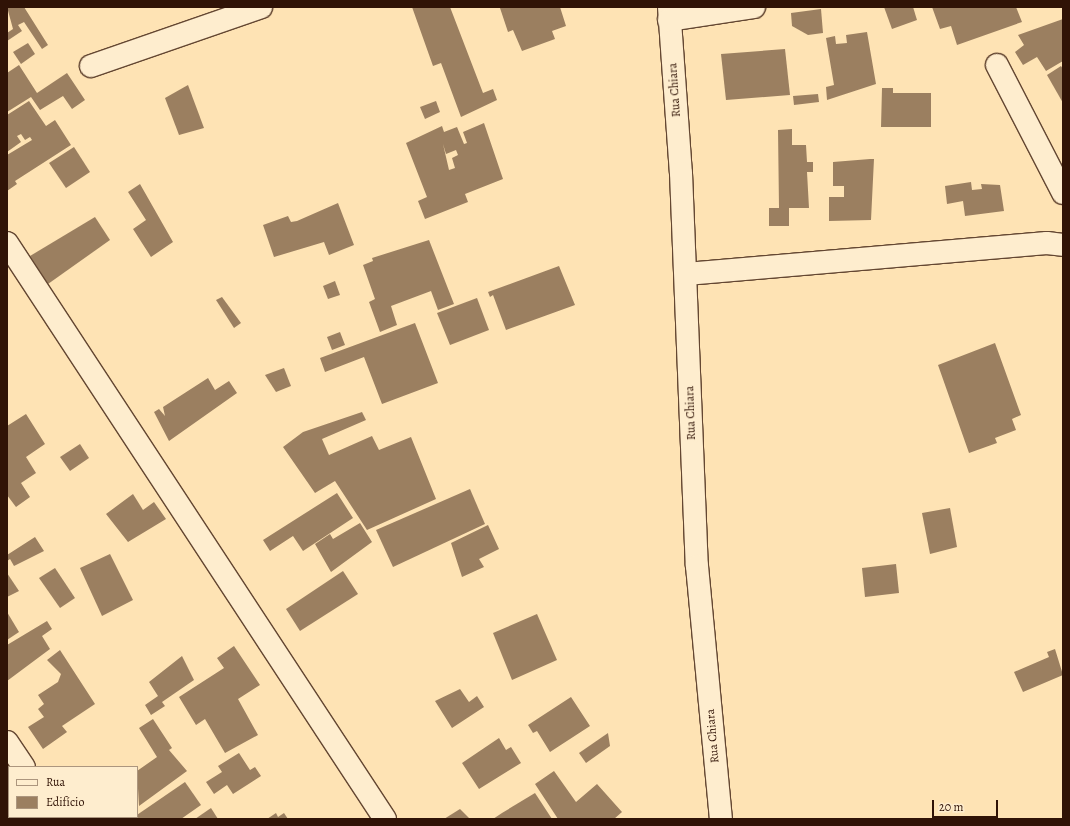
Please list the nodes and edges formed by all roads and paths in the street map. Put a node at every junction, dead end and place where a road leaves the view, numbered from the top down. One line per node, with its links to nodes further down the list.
1 (261, 7): 5 (street)
2 (754, 7): 3 (street)
3 (669, 14): 10 (street, Rua Chiara)
4 (997, 65): 6 (street)
5 (91, 66)
6 (1063, 193)
7 (7, 243): 9 (street)
8 (1063, 245): 10 (street)
9 (15, 271): 13 (street)
10 (686, 274): 14 (street, Rua Chiara)
11 (7, 742): 12 (street)
12 (23, 766)
13 (385, 819)
14 (721, 819)

